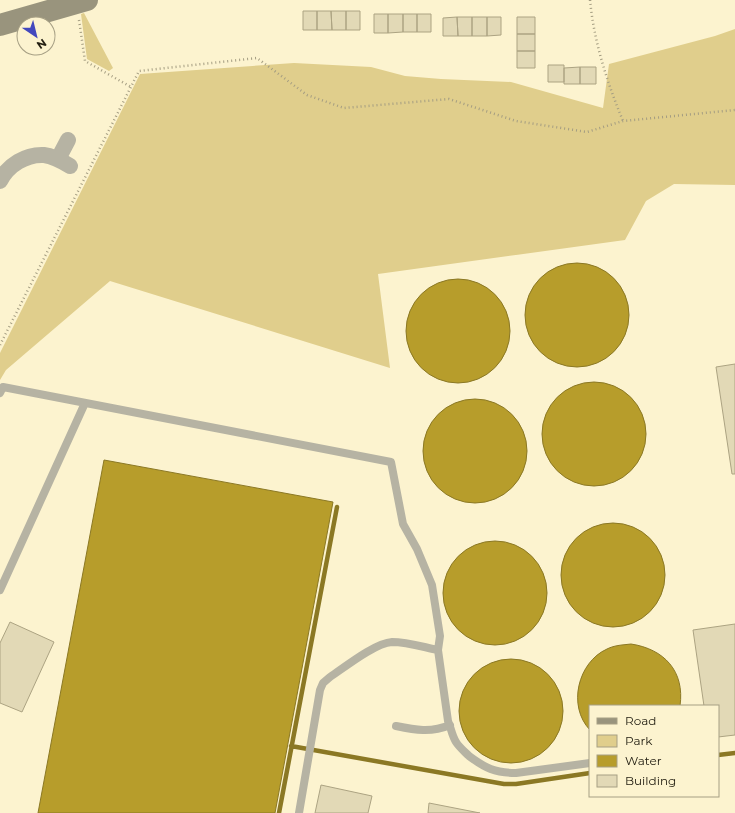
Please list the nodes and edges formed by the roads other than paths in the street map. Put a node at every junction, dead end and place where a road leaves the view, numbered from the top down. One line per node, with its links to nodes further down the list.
1 (80, 1): 2 (street)
2 (0, 25)
3 (68, 140): 4 (street)
4 (0, 181)
5 (0, 393): 6 (lane)
6 (85, 403): 7 (lane); 8 (lane)
7 (0, 590)
8 (438, 650): 9 (lane); 12 (lane)
9 (450, 725): 10 (lane); 11 (lane)
10 (396, 726)
11 (589, 763)
12 (299, 813)

